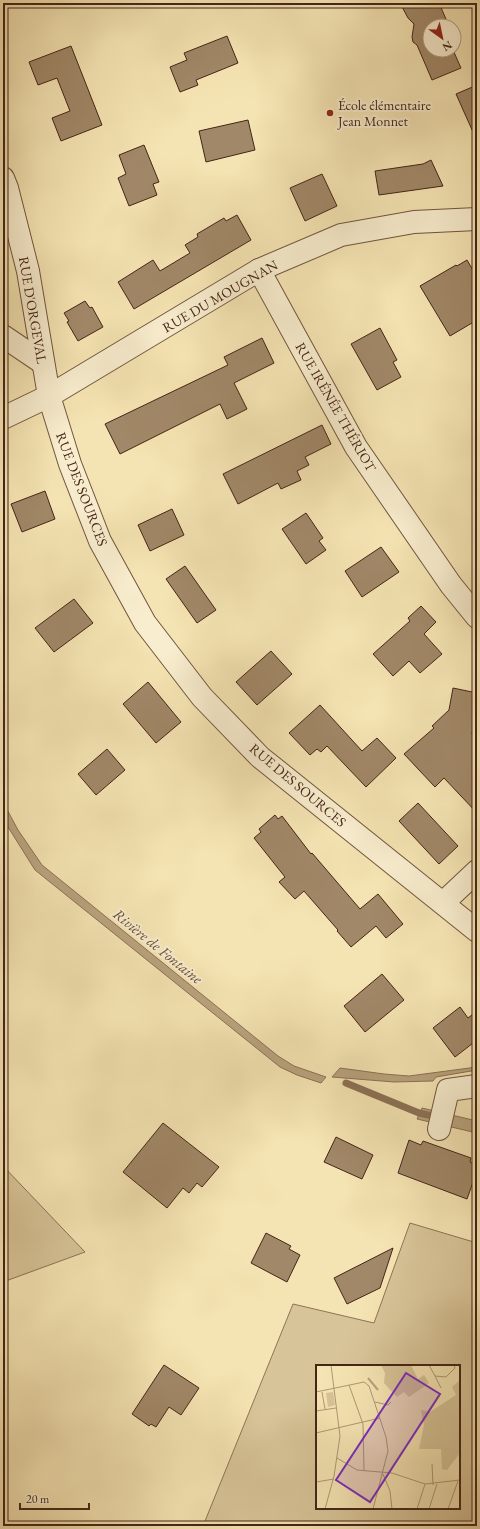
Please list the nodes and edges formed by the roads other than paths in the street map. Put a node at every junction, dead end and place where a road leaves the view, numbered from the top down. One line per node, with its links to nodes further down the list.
1 (3, 178): 5 (street, RUE D'ORGEVAL)
2 (477, 219): 3 (street, RUE DU MOUGNAN)
3 (259, 270): 6 (street, RUE DU MOUGNAN); 8 (street, RUE IRÉNÉE THÉRIOT)
4 (3, 336): 5 (street)
5 (43, 363): 6 (street, RUE D'ORGEVAL)
6 (49, 396): 7 (street, RUE DU MOUGNAN); 10 (street, RUE DES SOURCES)
7 (3, 418)
8 (477, 617)
9 (477, 871): 10 (street)
10 (443, 903): 11 (street, RUE DES SOURCES)
11 (477, 931)
12 (477, 1086): 13 (street)
13 (439, 1129)

